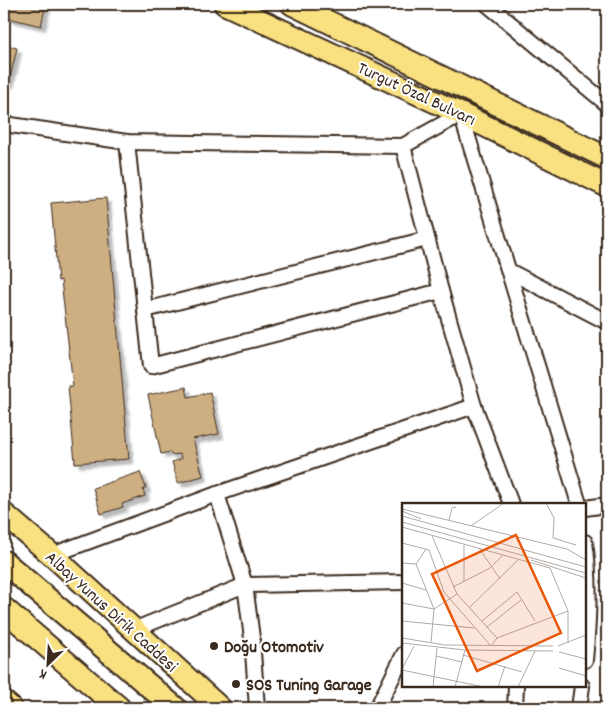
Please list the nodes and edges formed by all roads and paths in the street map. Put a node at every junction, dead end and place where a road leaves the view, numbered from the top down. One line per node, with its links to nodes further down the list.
1 (225, 4): 5 (main road, Turgut Özal Bulvarı)
2 (292, 4): 9 (main road, Turgut Özal Bulvarı)
3 (487, 4): 4 (street)
4 (607, 104)
5 (461, 114): 8 (street); 10 (main road, Turgut Özal Bulvarı); 12 (street)
6 (4, 124): 7 (street)
7 (127, 142): 8 (street); 14 (street)
8 (402, 146): 11 (street)
9 (607, 158)
10 (607, 186)
11 (427, 239): 13 (street); 14 (street)
12 (509, 271): 15 (street); 19 (street)
13 (441, 291): 14 (street); 16 (street)
14 (145, 310)
15 (607, 322)
16 (474, 406): 17 (street); 18 (street)
17 (217, 494): 24 (street); 27 (street)
18 (511, 503)
19 (579, 503)
20 (607, 505): 21 (street)
21 (586, 508)
22 (4, 514): 24 (main road, Albay Yunus Dirik Caddesi)
23 (586, 550): 30 (street)
24 (52, 556): 29 (main road, Albay Yunus Dirik Caddesi)
25 (6, 562): 37 (highway)
26 (402, 582): 27 (street)
27 (245, 586): 29 (street); 39 (street)
28 (4, 609): 36 (highway)
29 (133, 630): 38 (main road, Albay Yunus Dirik Caddesi)
30 (586, 649)
31 (402, 658): 40 (street)
32 (516, 687): 41 (street)
33 (582, 687): 42 (street)
34 (4, 702): 35 (main road)
35 (12, 708)
36 (120, 708)
37 (175, 708)
38 (220, 708)
39 (257, 708)
40 (377, 708)
41 (515, 708)
42 (579, 708)

